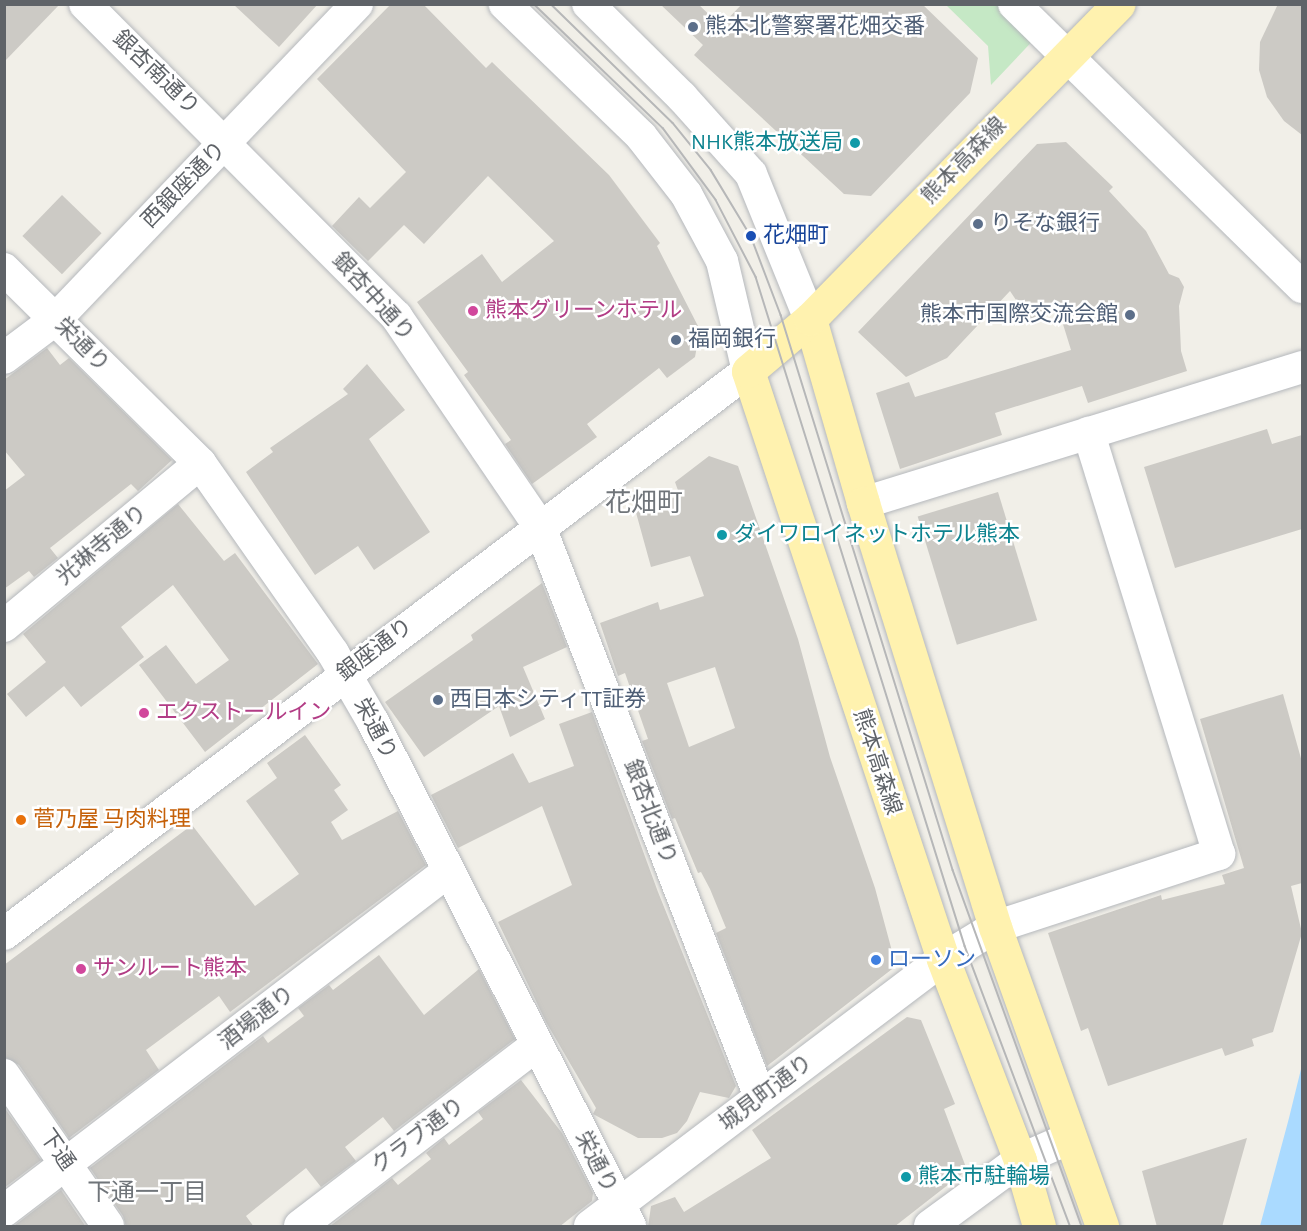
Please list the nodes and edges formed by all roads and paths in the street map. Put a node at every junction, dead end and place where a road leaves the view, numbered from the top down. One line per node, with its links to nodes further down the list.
1 (86, 4): 8 (street, 銀杏南通り)
2 (357, 4): 8 (street, 西銀座通り)
3 (505, 4): 15 (street)
4 (588, 4): 12 (street)
5 (1014, 4): 7 (street)
6 (1119, 4): 7 (main road, 熊本高森線)
7 (1067, 54): 10 (street); 12 (main road, 熊本高森線)
8 (226, 142): 11 (street, 西銀座通り); 19 (street, 銀杏中通り)
9 (4, 269): 11 (street, 栄通り)
10 (1302, 287)
11 (56, 319): 13 (street, 西銀座通り); 17 (street, 栄通り)
12 (810, 319): 15 (main road, 熊本高森線); 18 (main road)
13 (4, 358)
14 (1302, 367): 16 (street)
15 (748, 371): 19 (street, 銀座通り); 25 (main road, 熊本高森線)
16 (1089, 433): 18 (street); 23 (street, 城見町通り)
17 (200, 463): 20 (street, 光琳寺通り); 21 (street, 栄通り)
18 (863, 503): 23 (main road)
19 (540, 527): 21 (street, 銀座通り); 28 (street, 銀杏北通り)
20 (4, 626)
21 (345, 673): 22 (street, 栄通り); 24 (street, 銀座通り)
22 (447, 872): 26 (street, 栄通り); 31 (street, 酒場通り)
23 (995, 927): 25 (street, 城見町通り); 29 (main road)
24 (4, 934)
25 (943, 959): 28 (street, 城見町通り); 30 (main road, 熊本高森線)
26 (537, 1045): 33 (street, 栄通り); 35 (street, クラブ通り)
27 (4, 1075): 31 (street, 下通)
28 (760, 1097): 33 (street, 城見町通り)
29 (1070, 1138): 30 (street); 39 (main road)
30 (1020, 1160): 37 (street); 38 (main road, 熊本高森線)
31 (67, 1164): 32 (street, 酒場通り); 34 (street, 下通)
32 (4, 1211)
33 (624, 1216): 36 (street, 城見町通り)
34 (108, 1227)
35 (300, 1227)
36 (590, 1227)
37 (930, 1227)
38 (1039, 1227)
39 (1102, 1227)

